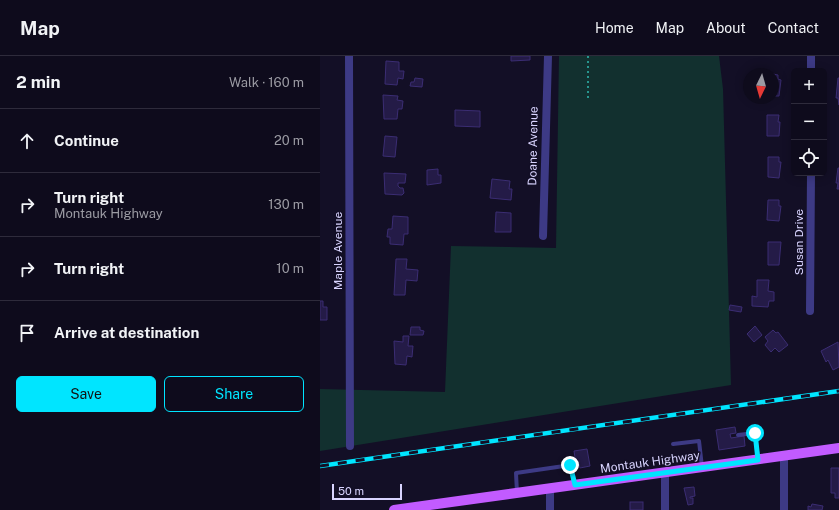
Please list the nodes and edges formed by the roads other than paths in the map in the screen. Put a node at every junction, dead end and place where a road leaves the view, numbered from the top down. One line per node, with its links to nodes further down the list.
1 (349, 56): 10 (street, Maple Avenue)
2 (548, 56): 6 (street, Doane Avenue)
3 (811, 56): 4 (street)
4 (811, 68)
5 (811, 176): 7 (street, Susan Drive)
6 (543, 236)
7 (810, 311)
8 (738, 435): 13 (lane)
9 (673, 444): 14 (lane)
10 (350, 446)
11 (839, 448): 12 (main road, Montauk Highway)
12 (784, 456): 13 (main road, Montauk Highway); 22 (street)
13 (758, 460): 14 (main road, Montauk Highway)
14 (702, 468): 15 (main road, Montauk Highway)
15 (665, 473): 16 (main road, Montauk Highway); 21 (street)
16 (575, 485): 17 (main road, Montauk Highway); 18 (lane)
17 (550, 489): 18 (main road, Montauk Highway); 20 (street)
18 (517, 493): 19 (main road, Montauk Highway)
19 (394, 510)
20 (550, 510)
21 (665, 510)
22 (784, 510)

